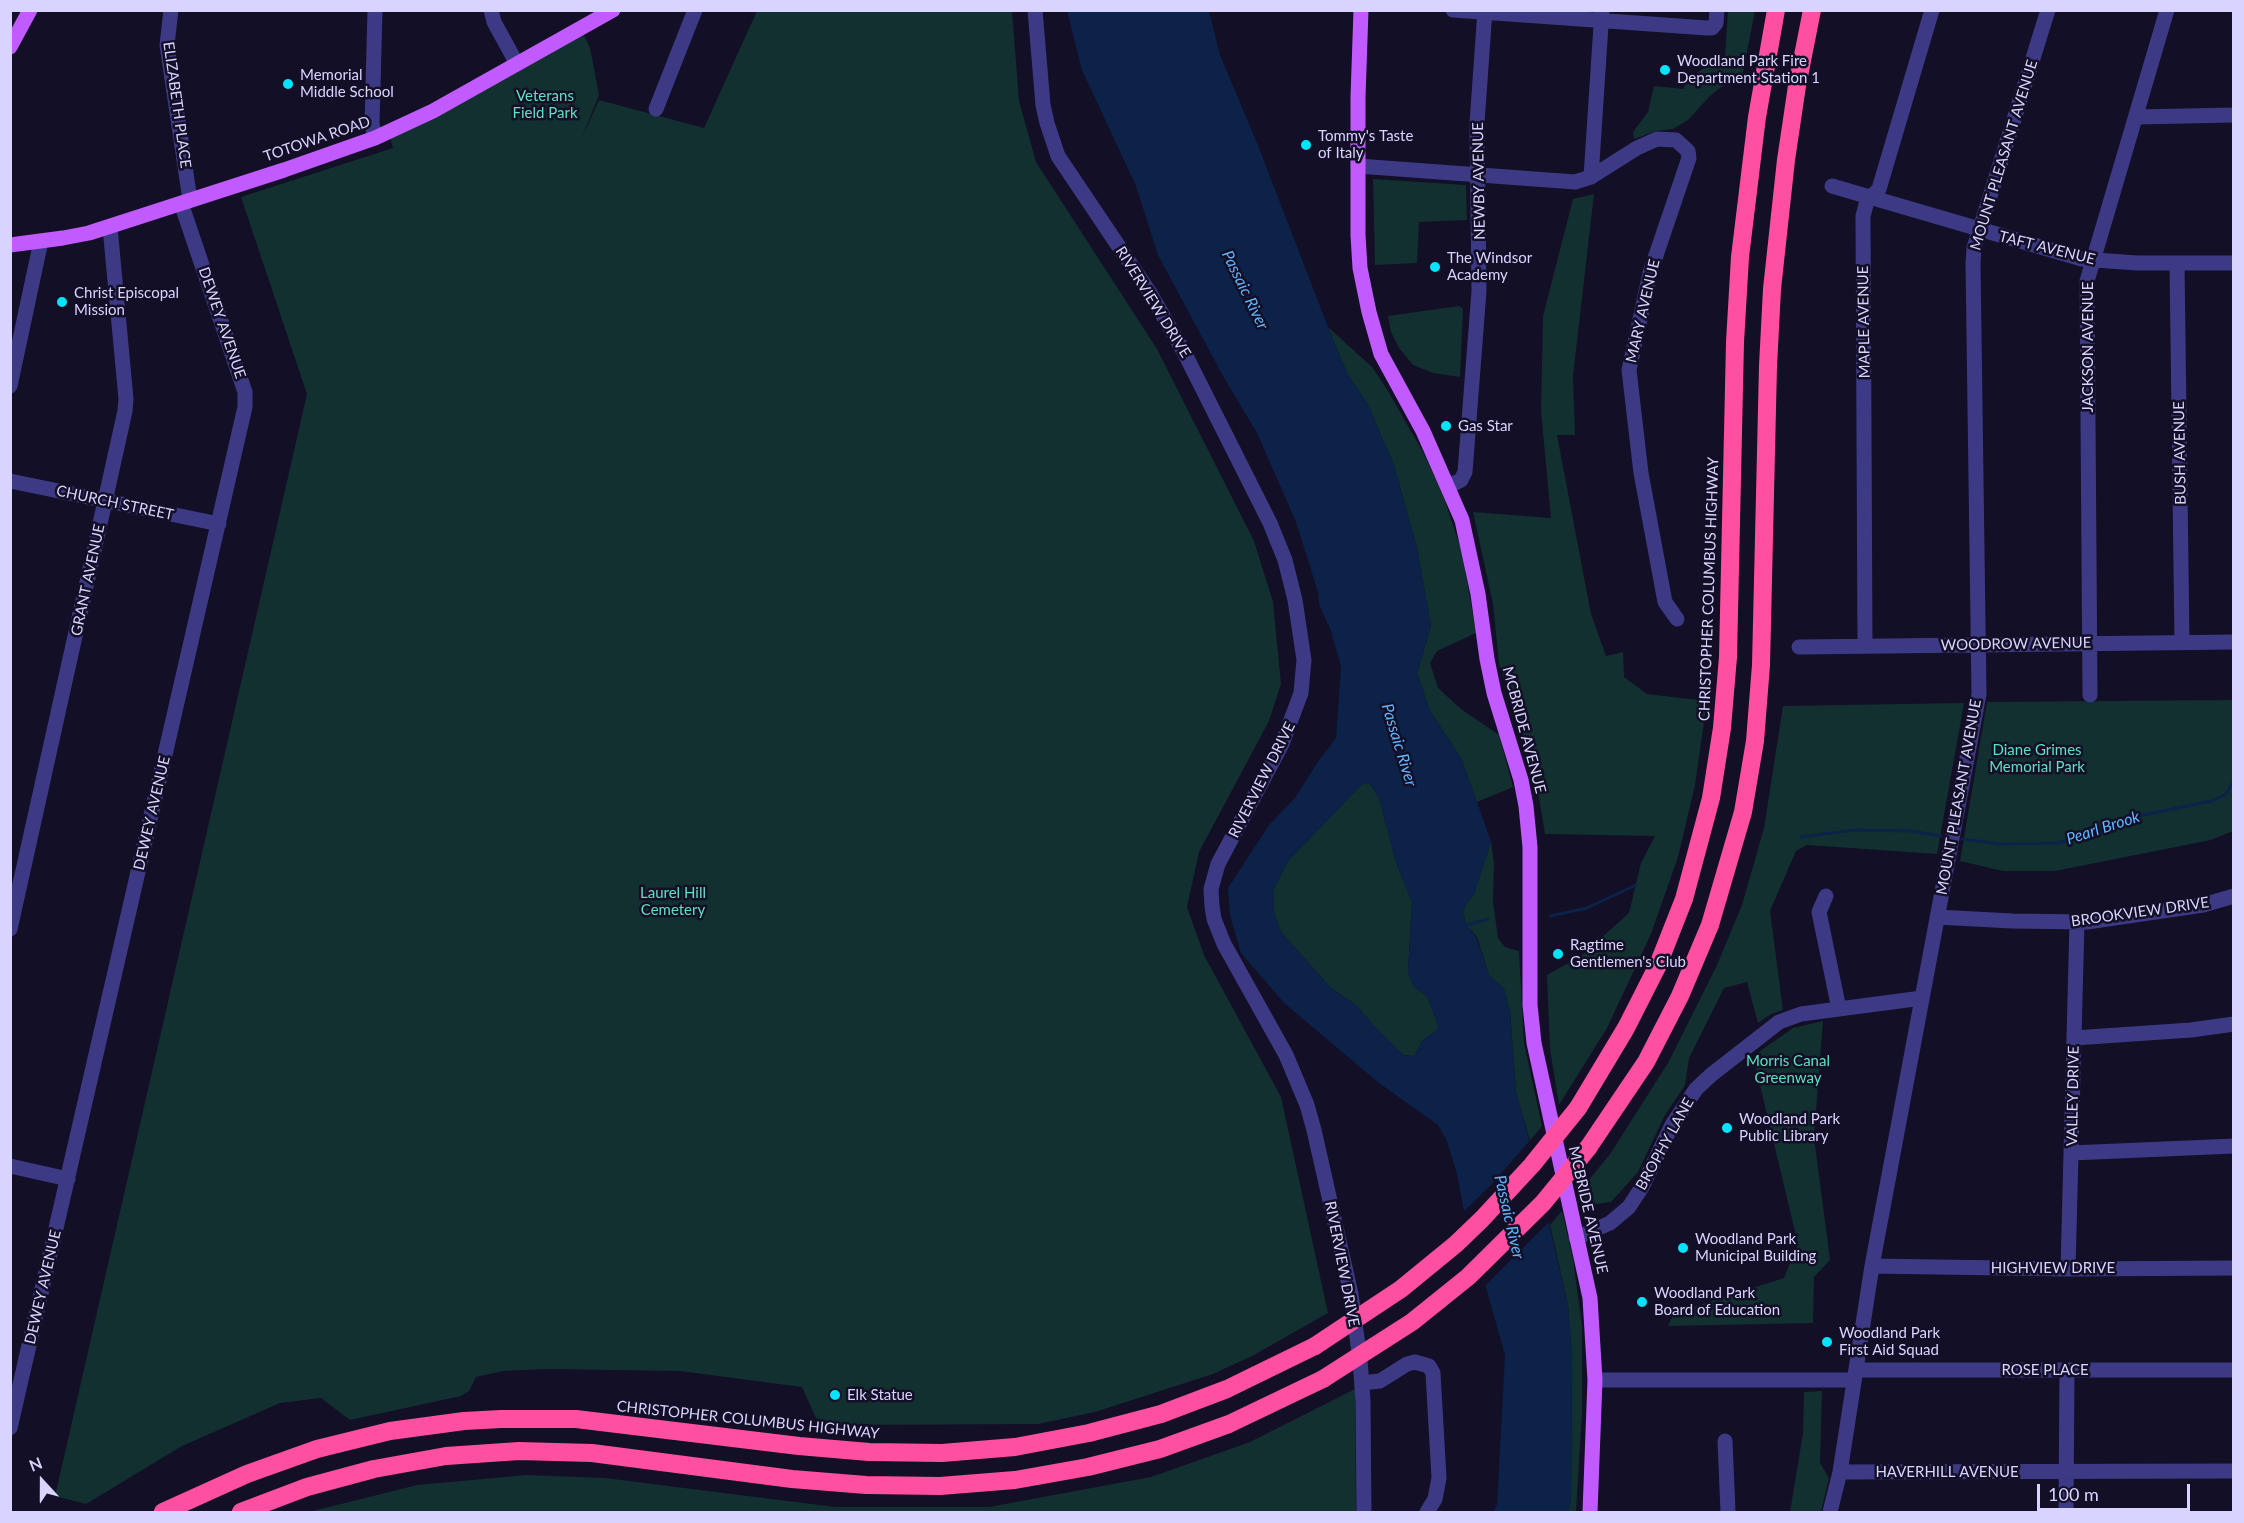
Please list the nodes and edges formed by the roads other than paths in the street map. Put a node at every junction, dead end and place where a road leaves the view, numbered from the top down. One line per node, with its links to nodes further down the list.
1 (30, 10): 18 (main road)
2 (171, 10): 29 (street, ELIZABETH PLACE)
3 (375, 10): 23 (street)
4 (491, 10): 19 (street)
5 (613, 10): 19 (main road, TOTOWA ROAD)
6 (695, 10): 20 (street)
7 (1035, 10): 71 (street, RIVERVIEW DRIVE)
8 (1362, 10): 24 (main road, MCBRIDE AVENUE)
9 (1454, 10): 16 (street)
10 (1717, 10): 17 (street)
11 (1776, 10): 77 (highway, CHRISTOPHER COLUMBUS HIGHWAY, bridge)
12 (1932, 10): 28 (street, MAPLE AVENUE)
13 (2048, 10): 31 (street, MOUNT PLEASANT AVENUE)
14 (2167, 10): 22 (street, JACKSON AVENUE)
15 (1812, 11): 78 (highway, bridge)
16 (1485, 12): 17 (street); 25 (street, NEWBY AVENUE)
17 (1601, 16): 26 (street)
18 (10, 47)
19 (517, 64): 23 (main road, TOTOWA ROAD)
20 (656, 110)
21 (2234, 116): 22 (street)
22 (2136, 117): 34 (street, JACKSON AVENUE)
23 (375, 138): 29 (main road, TOTOWA ROAD)
24 (1358, 166): 25 (street); 39 (main road, MCBRIDE AVENUE)
25 (1479, 175): 26 (street); 39 (street, NEWBY AVENUE)
26 (1591, 177): 42 (street, MARY AVENUE)
27 (1832, 186): 28 (street, TAFT AVENUE)
28 (1872, 198): 31 (street, TAFT AVENUE); 47 (street, MAPLE AVENUE)
29 (186, 201): 30 (main road, TOTOWA ROAD); 41 (street, DEWEY AVENUE)
30 (110, 227): 32 (main road, TOTOWA ROAD); 40 (street, GRANT AVENUE)
31 (1979, 230): 34 (street, TAFT AVENUE); 46 (street, MOUNT PLEASANT AVENUE)
32 (41, 241): 33 (main road, TOTOWA ROAD); 37 (street)
33 (10, 245)
34 (2093, 261): 35 (street, TAFT AVENUE); 44 (street, JACKSON AVENUE)
35 (2177, 263): 36 (street, TAFT AVENUE); 45 (street, BUSH AVENUE)
36 (2234, 263)
37 (10, 386)
38 (10, 481): 40 (street, CHURCH STREET)
39 (1449, 486): 63 (main road, MCBRIDE AVENUE)
40 (105, 501): 41 (street, CHURCH STREET); 54 (street, GRANT AVENUE)
41 (219, 524): 62 (street, DEWEY AVENUE)
42 (1677, 620)
43 (2234, 642): 45 (street, WOODROW AVENUE)
44 (2090, 643): 45 (street, WOODROW AVENUE); 46 (street, WOODROW AVENUE); 49 (street, JACKSON AVENUE)
45 (2182, 643)
46 (1979, 645): 47 (street, WOODROW AVENUE); 52 (street, MOUNT PLEASANT AVENUE)
47 (1866, 646): 48 (street, WOODROW AVENUE)
48 (1799, 647)
49 (2090, 695)
50 (1827, 896): 56 (street)
51 (2234, 896): 53 (street, BROOKVIEW DRIVE)
52 (1937, 917): 53 (street, BROOKVIEW DRIVE); 55 (street, MOUNT PLEASANT AVENUE)
53 (2077, 922): 58 (street, VALLEY DRIVE)
54 (10, 929)
55 (1922, 999): 56 (street, BROPHY LANE); 64 (street, MOUNT PLEASANT AVENUE)
56 (1839, 1009): 63 (street, BROPHY LANE)
57 (2234, 1024): 58 (street)
58 (2074, 1038): 60 (street, VALLEY DRIVE)
59 (2234, 1146): 60 (street)
60 (2071, 1153): 66 (street, VALLEY DRIVE)
61 (10, 1166): 62 (street)
62 (68, 1179): 72 (street, DEWEY AVENUE)
63 (1576, 1238): 70 (main road, MCBRIDE AVENUE)
64 (1872, 1266): 66 (street, HIGHVIEW DRIVE); 69 (street, MOUNT PLEASANT AVENUE)
65 (2234, 1268): 66 (street, HIGHVIEW DRIVE)
66 (2068, 1269)
67 (2067, 1370): 68 (street, ROSE PLACE); 69 (street, ROSE PLACE); 75 (street)
68 (2234, 1370)
69 (1855, 1375): 70 (street, ROSE PLACE); 76 (street, MOUNT PLEASANT AVENUE)
70 (1595, 1380): 81 (main road, MCBRIDE AVENUE)
71 (1362, 1383): 79 (street, RIVERVIEW DRIVE); 80 (street)
72 (10, 1428)
73 (1725, 1441): 82 (street)
74 (2234, 1471): 75 (street, HAVERHILL AVENUE)
75 (2066, 1472): 76 (street, HAVERHILL AVENUE); 84 (street)
76 (1840, 1473): 83 (street, MOUNT PLEASANT AVENUE)
77 (163, 1512)
78 (241, 1512)
79 (1364, 1512)
80 (1427, 1512)
81 (1590, 1512)
82 (1728, 1512)
83 (1830, 1512)
84 (2066, 1512)

